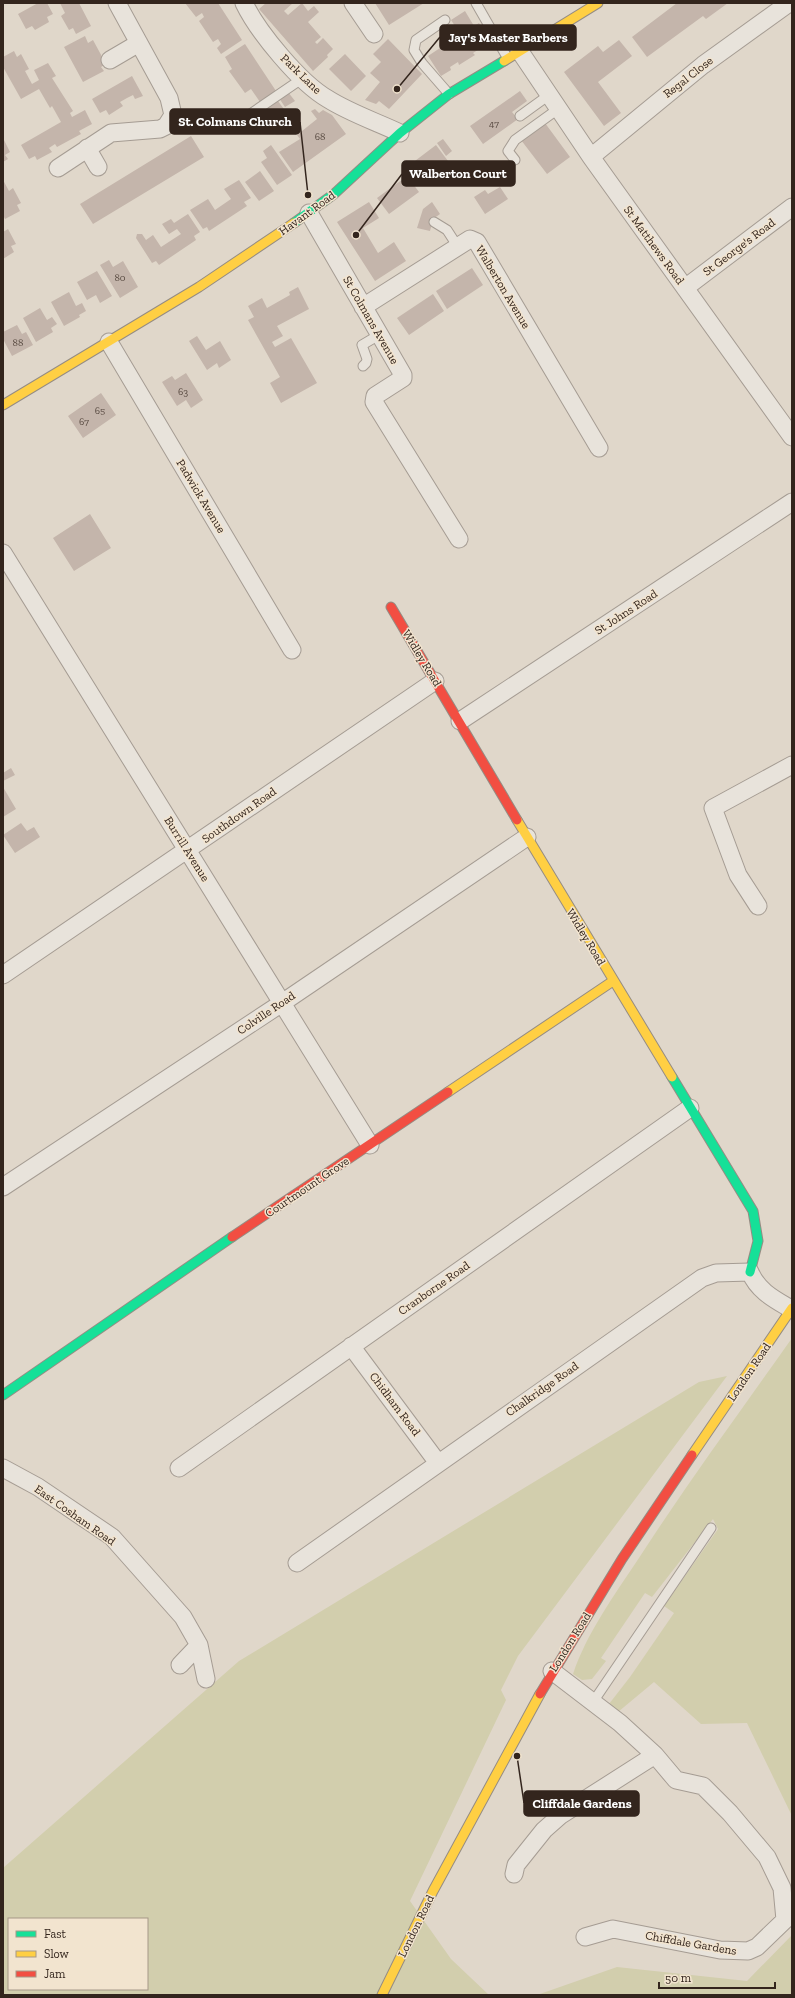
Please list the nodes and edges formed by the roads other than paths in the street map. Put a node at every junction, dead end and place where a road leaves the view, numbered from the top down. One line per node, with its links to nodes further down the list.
1 (117, 3): 9 (street)
2 (244, 3): 12 (street, Park Lane)
3 (353, 3): 8 (street)
4 (476, 3): 10 (lane)
5 (598, 3): 10 (street, Havant Road)
6 (789, 3): 19 (street, Regal Close)
7 (445, 20): 13 (lane)
8 (374, 34)
9 (139, 43): 11 (street); 18 (street)
10 (513, 54): 13 (street, Havant Road); 14 (street, St Matthews Road)
11 (110, 60)
12 (303, 78): 16 (lane); 17 (street, Park Lane)
13 (449, 94): 17 (street, Havant Road)
14 (553, 102): 15 (lane); 19 (street, St Matthews Road); 20 (lane)
15 (520, 116)
16 (243, 119)
17 (400, 133): 24 (street, Havant Road)
18 (87, 148): 21 (street); 22 (street)
19 (591, 157): 27 (street, St Matthews Road)
20 (515, 160)
21 (98, 167)
22 (58, 168)
23 (792, 207): 27 (street, St George's Road)
24 (309, 213): 28 (street, St Colmans Avenue); 30 (street, Havant Road)
25 (434, 222): 26 (lane)
26 (458, 247): 28 (street, Walberton Avenue); 34 (street, Walberton Avenue)
27 (685, 288): 33 (street, St Matthews Road)
28 (363, 307): 29 (street, St Colmans Avenue)
29 (379, 334): 31 (lane); 36 (street, St Colmans Avenue)
30 (109, 342): 32 (street, Havant Road); 39 (street, Padwick Avenue)
31 (363, 366)
32 (3, 405)
33 (792, 437)
34 (599, 448)
35 (792, 502): 41 (street, St Johns Road)
36 (459, 539)
37 (3, 553): 44 (street, Burrill Avenue)
38 (391, 606): 40 (street, Widley Road)
39 (292, 650)
40 (435, 681): 41 (street, Widley Road); 44 (street, Southdown Road)
41 (460, 721): 43 (street, Widley Road)
42 (792, 765): 45 (street)
43 (526, 837): 47 (street, Widley Road); 48 (street, Colville Road)
44 (188, 851): 46 (street, Southdown Road); 48 (street, Burrill Avenue)
45 (758, 906)
46 (3, 975)
47 (613, 981): 49 (street, Widley Road); 50 (street, Courtmount Grove)
48 (282, 1003): 50 (street, Burrill Avenue); 51 (street, Colville Road)
49 (690, 1108): 52 (street, Widley Road); 54 (street, Cranborne Road)
50 (370, 1145): 55 (street, Courtmount Grove)
51 (3, 1187)
52 (750, 1272): 53 (street); 56 (street, Chalkridge Road)
53 (792, 1309): 63 (street, London Road)
54 (351, 1346): 56 (street, Chidham Road); 58 (street, Cranborne Road)
55 (3, 1395)
56 (438, 1462): 60 (street, Chalkridge Road)
57 (3, 1468): 61 (street, East Cosham Road)
58 (179, 1468)
59 (712, 1528): 65 (lane)
60 (297, 1563)
61 (199, 1645): 62 (street); 64 (street, East Cosham Road)
62 (180, 1665)
63 (552, 1671): 65 (street, Chiffdale Gardens); 69 (street, London Road)
64 (206, 1680)
65 (593, 1702): 66 (street, Chiffdale Gardens)
66 (655, 1755): 67 (street); 68 (street, Chiffdale Gardens)
67 (514, 1874)
68 (585, 1937)
69 (382, 1995)

